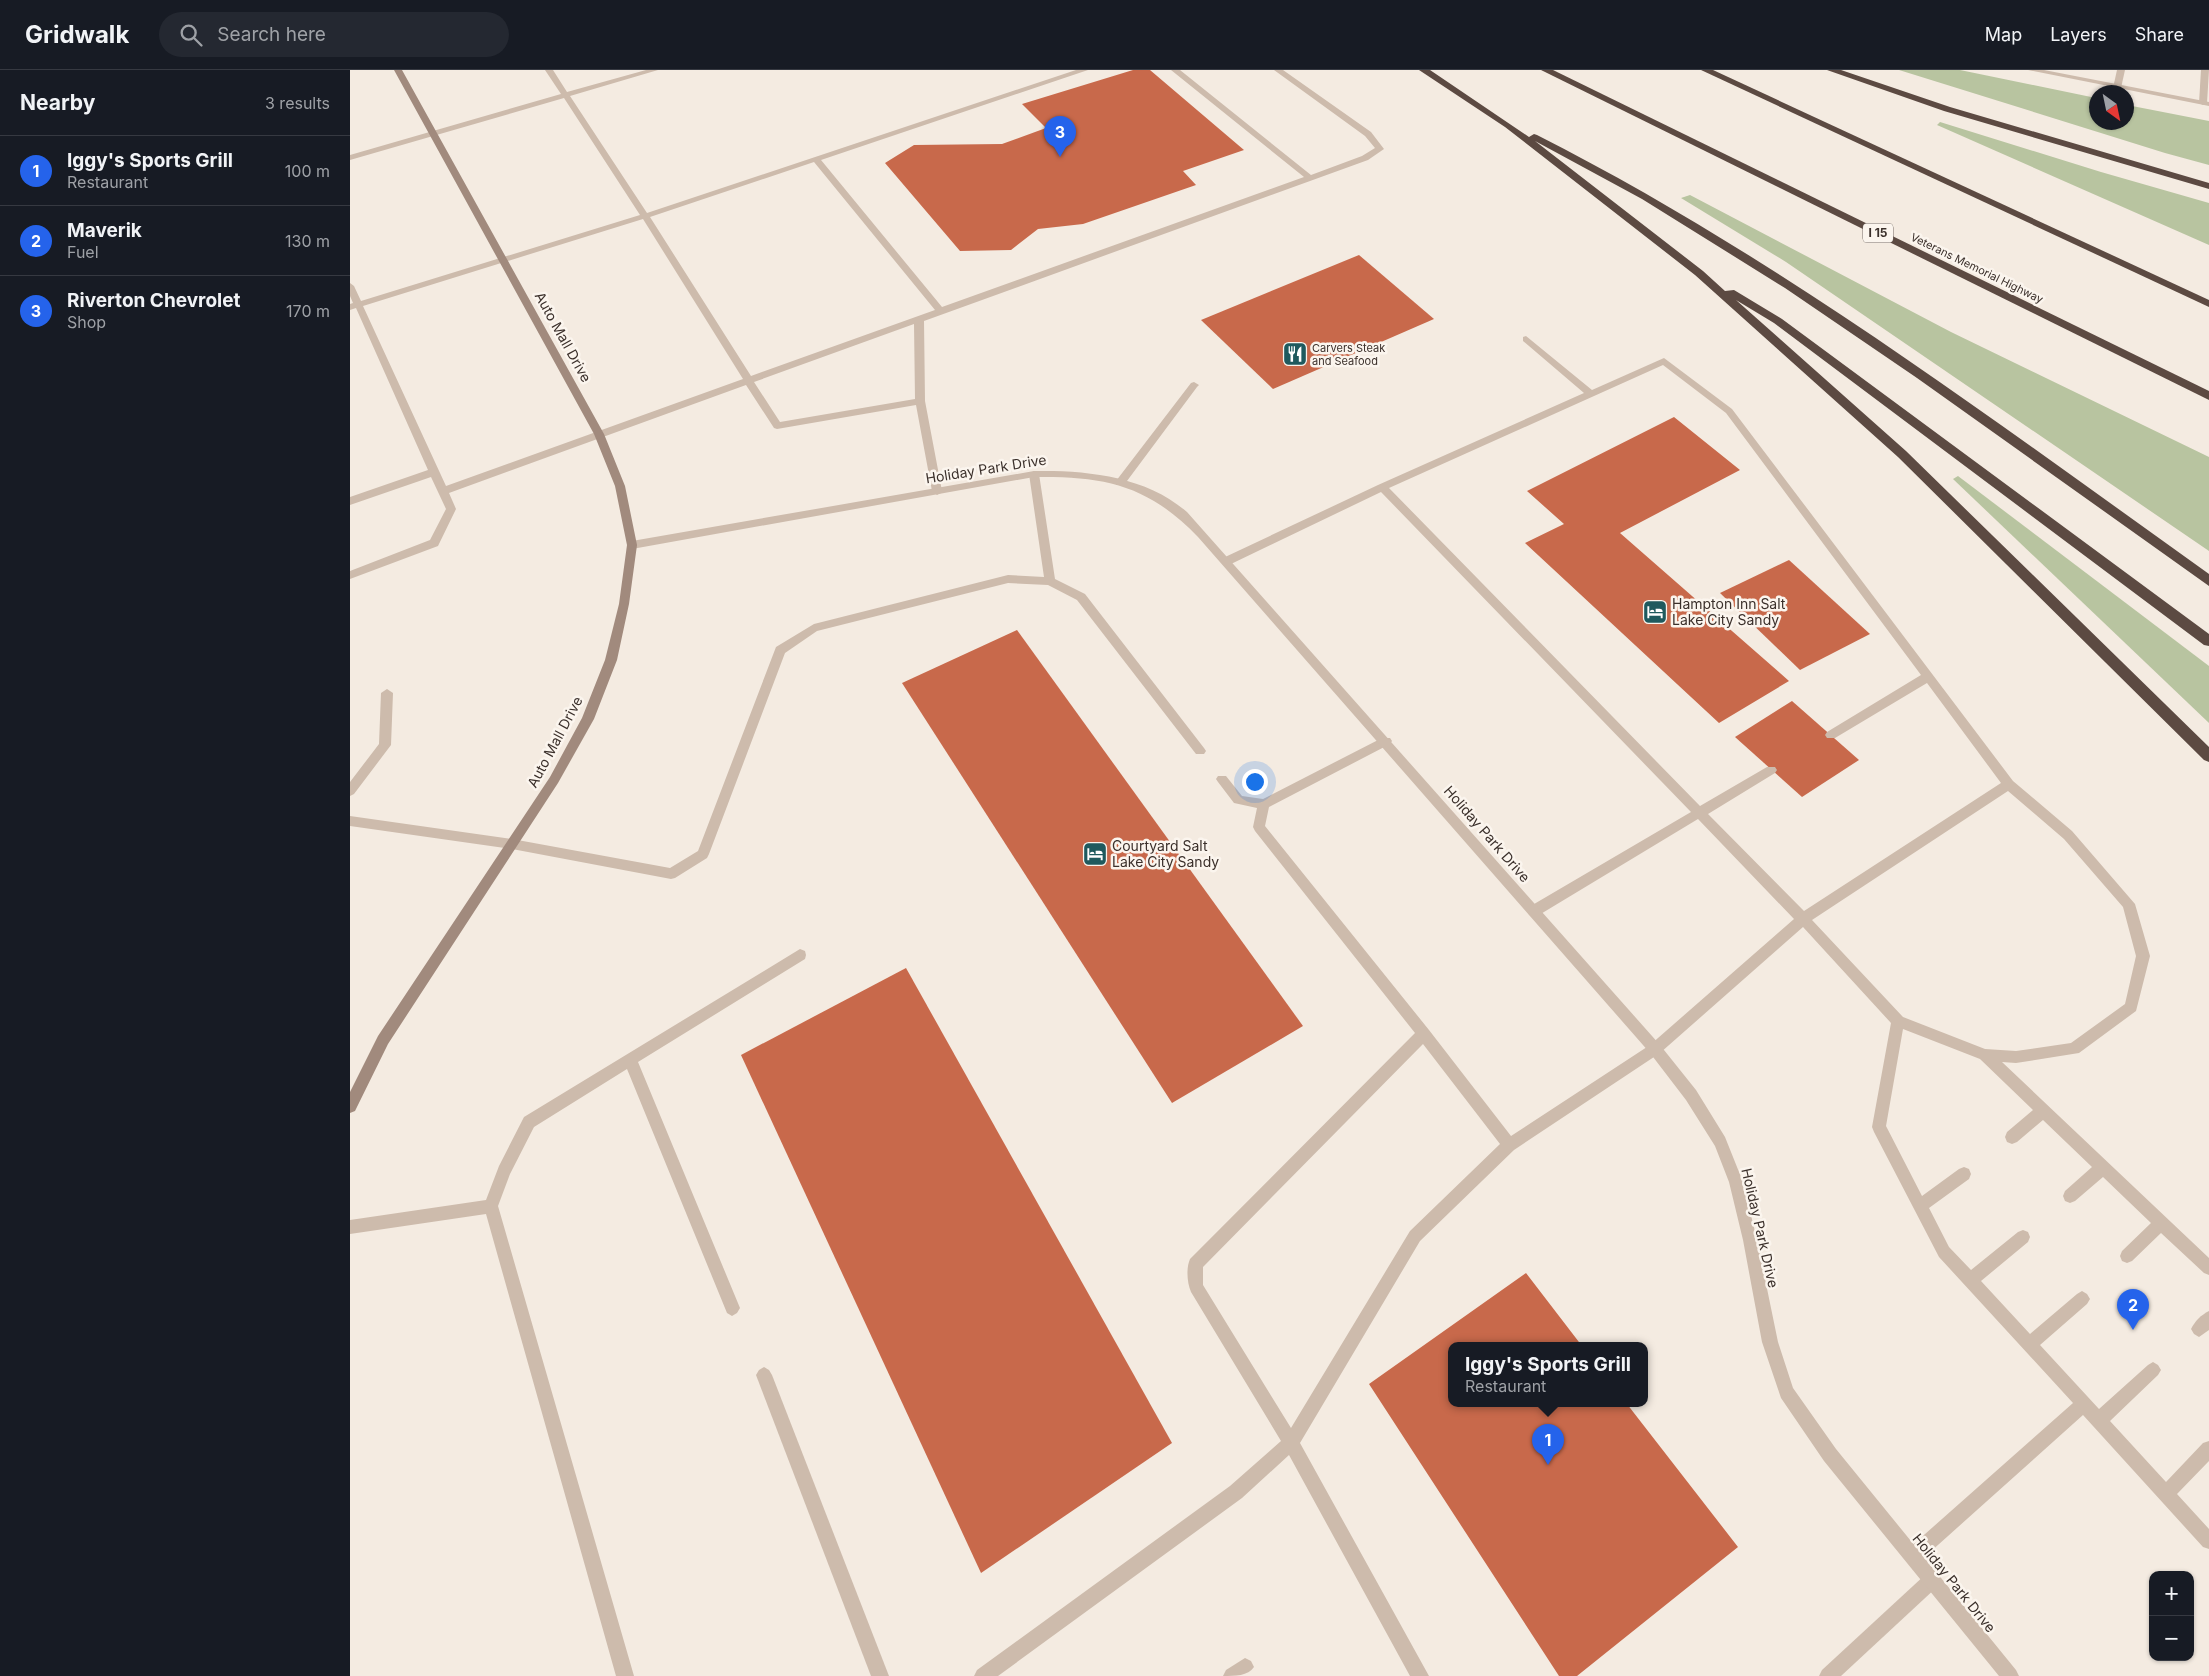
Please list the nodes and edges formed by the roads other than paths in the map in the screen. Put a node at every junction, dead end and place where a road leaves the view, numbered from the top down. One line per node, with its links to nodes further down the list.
1 (398, 70): 20 (street, Auto Mall Drive)
2 (549, 70): 17 (street)
3 (654, 70): 17 (street)
4 (1084, 70): 22 (street)
5 (1175, 70): 23 (street)
6 (1278, 70): 23 (street)
7 (1424, 70): 19 (highway)
8 (1546, 70): 37 (highway, Veterans Memorial Highway / I 15)
9 (1706, 70): 29 (highway)
10 (1832, 70): 24 (highway)
11 (2032, 70): 14 (street)
12 (2121, 70): 15 (street)
13 (2205, 70): 18 (street)
14 (2103, 85)
15 (2118, 85)
16 (2134, 91): 18 (street)
17 (565, 95): 20 (street); 25 (street)
18 (2206, 104)
19 (1508, 125): 27 (highway); 51 (highway)
20 (433, 133): 21 (street); 26 (street, Auto Mall Drive)
21 (350, 158)
22 (816, 159): 25 (street); 31 (street)
23 (1310, 178): 31 (street)
24 (2209, 186)
25 (645, 216): 26 (street); 34 (street)
26 (503, 261): 30 (street); 39 (street, Auto Mall Drive)
27 (1699, 273): 52 (highway); 58 (highway)
28 (350, 286): 30 (street)
29 (2209, 304)
30 (354, 305): 40 (street)
31 (941, 312): 32 (street)
32 (918, 320): 34 (street); 38 (street)
33 (1526, 339): 36 (street)
34 (748, 382): 38 (street); 39 (street)
35 (1194, 385): 42 (street)
36 (1590, 393): 43 (street); 53 (street)
37 (2209, 396)
38 (920, 401): 45 (street)
39 (599, 434): 44 (street); 47 (street, Auto Mall Drive)
40 (434, 472): 44 (street); 46 (street)
41 (1034, 474): 42 (street, Holiday Park Drive); 45 (street, Holiday Park Drive); 50 (street)
42 (1120, 483): 48 (street, Holiday Park Drive)
43 (1382, 488): 48 (street); 64 (street)
44 (443, 491): 49 (street)
45 (938, 491): 47 (street, Holiday Park Drive)
46 (350, 501)
47 (632, 545): 66 (street, Auto Mall Drive)
48 (1226, 561): 56 (street, Holiday Park Drive)
49 (350, 575)
50 (1050, 581): 57 (street); 66 (street)
51 (2209, 581)
52 (2209, 641)
53 (1929, 676): 55 (street); 61 (street)
54 (386, 694): 62 (street)
55 (1830, 735)
56 (1386, 741): 63 (street); 67 (street, Holiday Park Drive)
57 (1200, 751)
58 (2209, 756)
59 (1771, 770): 64 (street)
60 (1222, 779): 63 (street)
61 (2010, 784): 68 (street); 73 (street)
62 (350, 791)
63 (1264, 804): 71 (street)
64 (1698, 812): 67 (street); 68 (street)
65 (350, 821): 66 (street)
66 (512, 844): 75 (street, Auto Mall Drive)
67 (1534, 911): 72 (street, Holiday Park Drive)
68 (1803, 919): 70 (street); 72 (street)
69 (800, 955): 74 (street)
70 (1898, 1021): 73 (street); 83 (street)
71 (1424, 1034): 78 (street); 97 (street)
72 (1655, 1049): 78 (street); 101 (street, Holiday Park Drive)
73 (1985, 1055): 76 (street)
74 (630, 1060): 82 (street); 91 (street)
75 (350, 1106)
76 (2044, 1110): 77 (street); 79 (street)
77 (2012, 1137)
78 (1509, 1145): 97 (street)
79 (2103, 1167): 81 (street); 84 (street)
80 (1964, 1174): 83 (street)
81 (2070, 1196)
82 (491, 1206): 85 (street); 103 (street)
83 (1920, 1206): 89 (street)
84 (2162, 1223): 87 (street); 88 (street)
85 (350, 1227)
86 (2023, 1237): 89 (street)
87 (2127, 1256)
88 (2209, 1268)
89 (1970, 1281): 92 (street)
90 (2082, 1299): 92 (street)
91 (732, 1308)
92 (2029, 1344): 95 (street)
93 (2153, 1370): 96 (street)
94 (764, 1375): 104 (street)
95 (2084, 1404): 96 (street); 101 (street)
96 (2098, 1420): 99 (street)
97 (1291, 1443): 105 (street); 106 (street)
98 (2209, 1449): 99 (street)
99 (2166, 1494): 100 (street)
100 (2209, 1541)
101 (1913, 1556): 102 (street, Holiday Park Drive)
102 (1932, 1580): 107 (street); 108 (street, Holiday Park Drive)
103 (625, 1676)
104 (880, 1676)
105 (983, 1676)
106 (1420, 1676)
107 (1828, 1676)
108 (2010, 1676)

